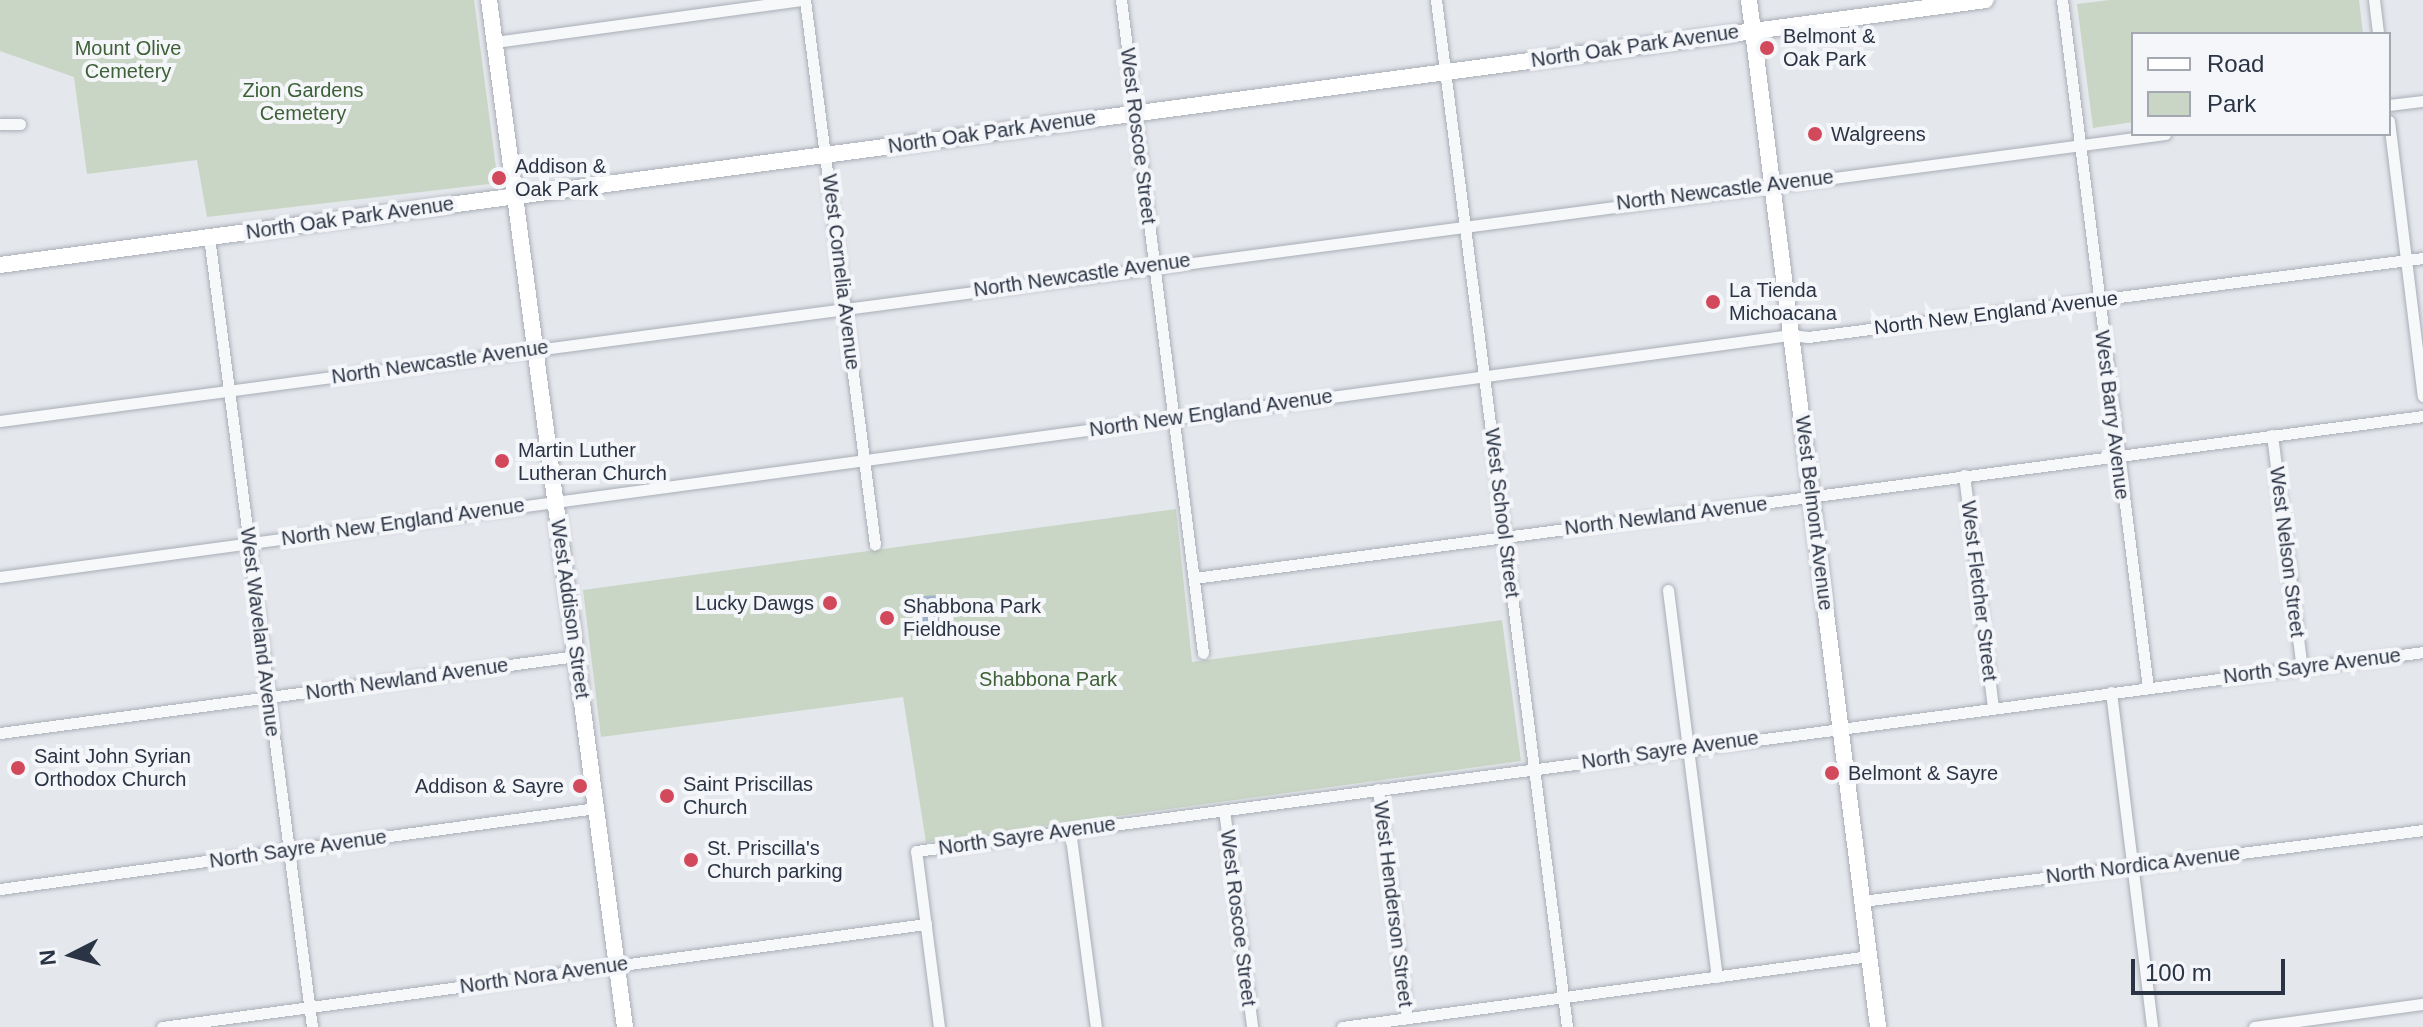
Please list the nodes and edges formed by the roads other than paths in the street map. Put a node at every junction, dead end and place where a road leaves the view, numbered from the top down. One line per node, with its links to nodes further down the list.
1 (489, 0): 11 (street, West Addison Street)
2 (804, 0): 11 (street); 21 (street, West Cornelia Avenue)
3 (1121, 0): 15 (street, West Roscoe Street)
4 (1436, 0): 12 (street, West School Street)
5 (1749, 0): 9 (street, West Belmont Avenue)
6 (1985, 0): 9 (street, North Oak Park Avenue)
7 (2062, 0): 20 (street, West Barry Avenue)
8 (2374, 0): 10 (street)
9 (1753, 30): 12 (street, North Oak Park Avenue); 22 (street, West Belmont Avenue)
10 (2378, 32)
11 (495, 42): 23 (street, West Addison Street)
12 (1445, 71): 15 (street, North Oak Park Avenue); 24 (street, West School Street)
13 (2423, 101): 14 (street)
14 (2391, 105)
15 (1136, 113): 21 (street, North Oak Park Avenue); 29 (street, West Roscoe Street)
16 (0, 124): 17 (street)
17 (20, 124)
18 (2150, 136): 20 (street, North Newcastle Avenue)
19 (2391, 136): 27 (street)
20 (2080, 145): 22 (street, North Newcastle Avenue); 30 (street, West Barry Avenue)
21 (826, 154): 23 (street, North Oak Park Avenue); 31 (street, West Cornelia Avenue)
22 (1772, 184): 24 (street, North Newcastle Avenue); 32 (street, West Belmont Avenue)
23 (515, 196): 25 (street, North Oak Park Avenue); 33 (street, West Addison Street)
24 (1465, 224): 29 (street, North Newcastle Avenue); 34 (street, West School Street)
25 (209, 237): 28 (street, North Oak Park Avenue); 35 (street, West Waveland Avenue)
26 (2423, 258): 27 (street, North New England Avenue)
27 (2406, 260): 30 (street, North New England Avenue); 36 (street)
28 (0, 265)
29 (1155, 266): 31 (street, North Newcastle Avenue); 38 (street, West Roscoe Street)
30 (2098, 300): 32 (street, North New England Avenue); 41 (street, West Barry Avenue)
31 (845, 308): 33 (street, North Newcastle Avenue); 42 (street, West Cornelia Avenue)
32 (1791, 335): 34 (street, North New England Avenue); 44 (street, West Belmont Avenue)
33 (535, 349): 35 (street, North Newcastle Avenue); 45 (street, West Addison Street)
34 (1484, 376): 38 (street, North New England Avenue); 46 (street, West School Street)
35 (229, 390): 39 (street, North Newcastle Avenue); 47 (street, West Waveland Avenue)
36 (2423, 396)
37 (2423, 416): 40 (street, North Newland Avenue)
38 (1174, 418): 42 (street, North New England Avenue); 50 (street, West Roscoe Street)
39 (0, 421)
40 (2272, 435): 41 (street, North Newland Avenue); 55 (street, West Nelson Street)
41 (2117, 455): 43 (street, North Newland Avenue); 56 (street, West Barry Avenue)
42 (864, 460): 45 (street, North New England Avenue); 48 (street, West Cornelia Avenue)
43 (1964, 475): 44 (street, North Newland Avenue); 59 (street, West Fletcher Street)
44 (1812, 497): 46 (street, North Newland Avenue); 60 (street, West Belmont Avenue)
45 (555, 501): 47 (street, North New England Avenue); 54 (street, West Addison Street)
46 (1505, 537): 50 (street, North Newland Avenue); 63 (street, West School Street)
47 (248, 543): 49 (street, North New England Avenue); 58 (street, West Waveland Avenue)
48 (875, 545)
49 (0, 577)
50 (1194, 578): 53 (street, West Roscoe Street)
51 (1668, 590): 62 (street)
52 (2423, 652): 55 (street, North Sayre Avenue)
53 (1203, 653)
54 (576, 656): 58 (street, North Newland Avenue); 65 (street, West Addison Street)
55 (2302, 668): 56 (street, North Sayre Avenue)
56 (2148, 688): 57 (street, North Sayre Avenue)
57 (2111, 692): 59 (street, North Sayre Avenue); 70 (street)
58 (269, 697): 61 (street, North Newland Avenue); 69 (street, West Waveland Avenue)
59 (1993, 708): 60 (street, North Sayre Avenue)
60 (1841, 727): 62 (street, North Sayre Avenue); 72 (street, West Belmont Avenue)
61 (0, 733)
62 (1688, 748): 63 (street, North Sayre Avenue); 76 (street)
63 (1534, 768): 64 (street, North Sayre Avenue); 77 (street, West School Street)
64 (1378, 789): 66 (street, North Sayre Avenue); 80 (street, West Henderson Street)
65 (596, 808): 69 (street, North Sayre Avenue); 75 (street, West Addison Street)
66 (1224, 810): 67 (street, North Sayre Avenue); 86 (street, West Roscoe Street)
67 (1070, 830): 73 (street, North Sayre Avenue); 85 (street)
68 (2423, 830): 70 (street, North Nordica Avenue)
69 (288, 850): 71 (street, North Sayre Avenue); 79 (street, West Waveland Avenue)
70 (2132, 866): 72 (street, North Nordica Avenue); 90 (street)
71 (0, 889)
72 (1862, 901): 74 (street, West Belmont Avenue)
73 (926, 924): 75 (street, North Nora Avenue); 84 (street)
74 (1869, 956): 76 (street); 89 (street, West Belmont Avenue)
75 (616, 965): 79 (street, North Nora Avenue); 83 (street, West Addison Street)
76 (1717, 977): 77 (street)
77 (1563, 997): 80 (street); 88 (street, West School Street)
78 (2423, 1004): 91 (street)
79 (309, 1007): 81 (street, North Nora Avenue); 82 (street, West Waveland Avenue)
80 (1407, 1018): 87 (street)
81 (162, 1027)
82 (312, 1027)
83 (625, 1027)
84 (939, 1027)
85 (1096, 1027)
86 (1252, 1027)
87 (1342, 1027)
88 (1567, 1027)
89 (1878, 1027)
90 (2152, 1027)
91 (2254, 1027)

